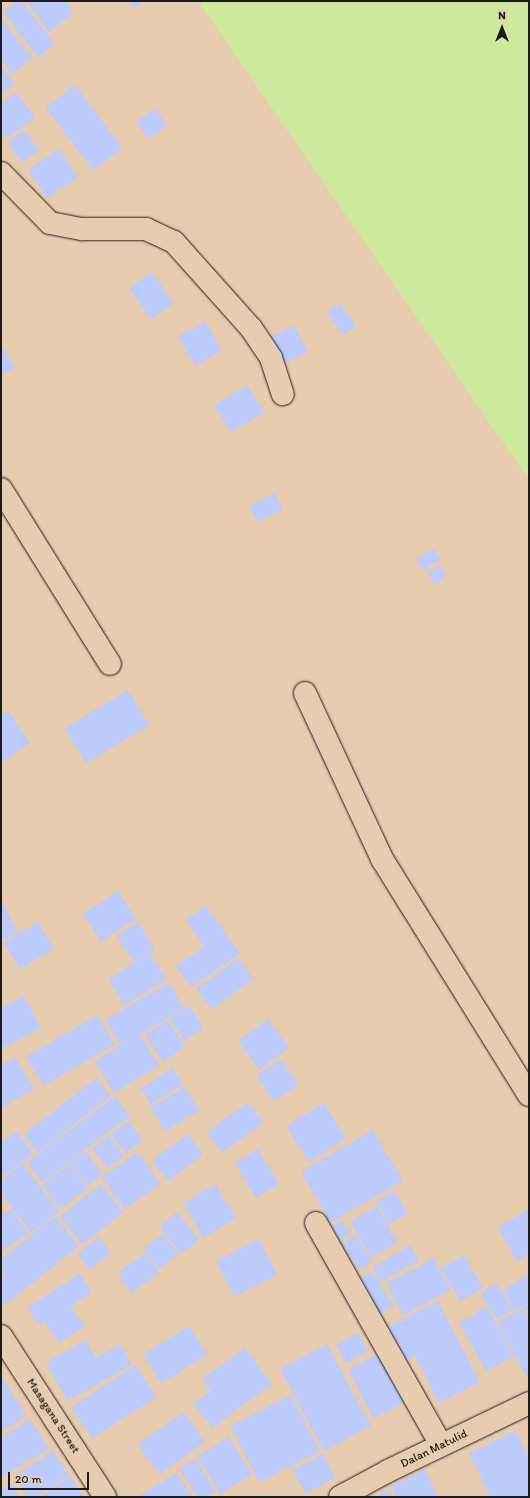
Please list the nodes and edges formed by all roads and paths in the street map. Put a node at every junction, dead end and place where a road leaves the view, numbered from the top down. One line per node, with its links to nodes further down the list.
1 (1, 173): 2 (street)
2 (283, 394)
3 (1, 489): 4 (street)
4 (110, 664)
5 (305, 693): 6 (street)
6 (529, 1096)
7 (316, 1223): 10 (street)
8 (1, 1336): 11 (street, Masagana Street)
9 (529, 1403): 10 (street, Dalan Matulid)
10 (441, 1445): 12 (street, Dalan Matulid)
11 (105, 1497)
12 (340, 1497)

